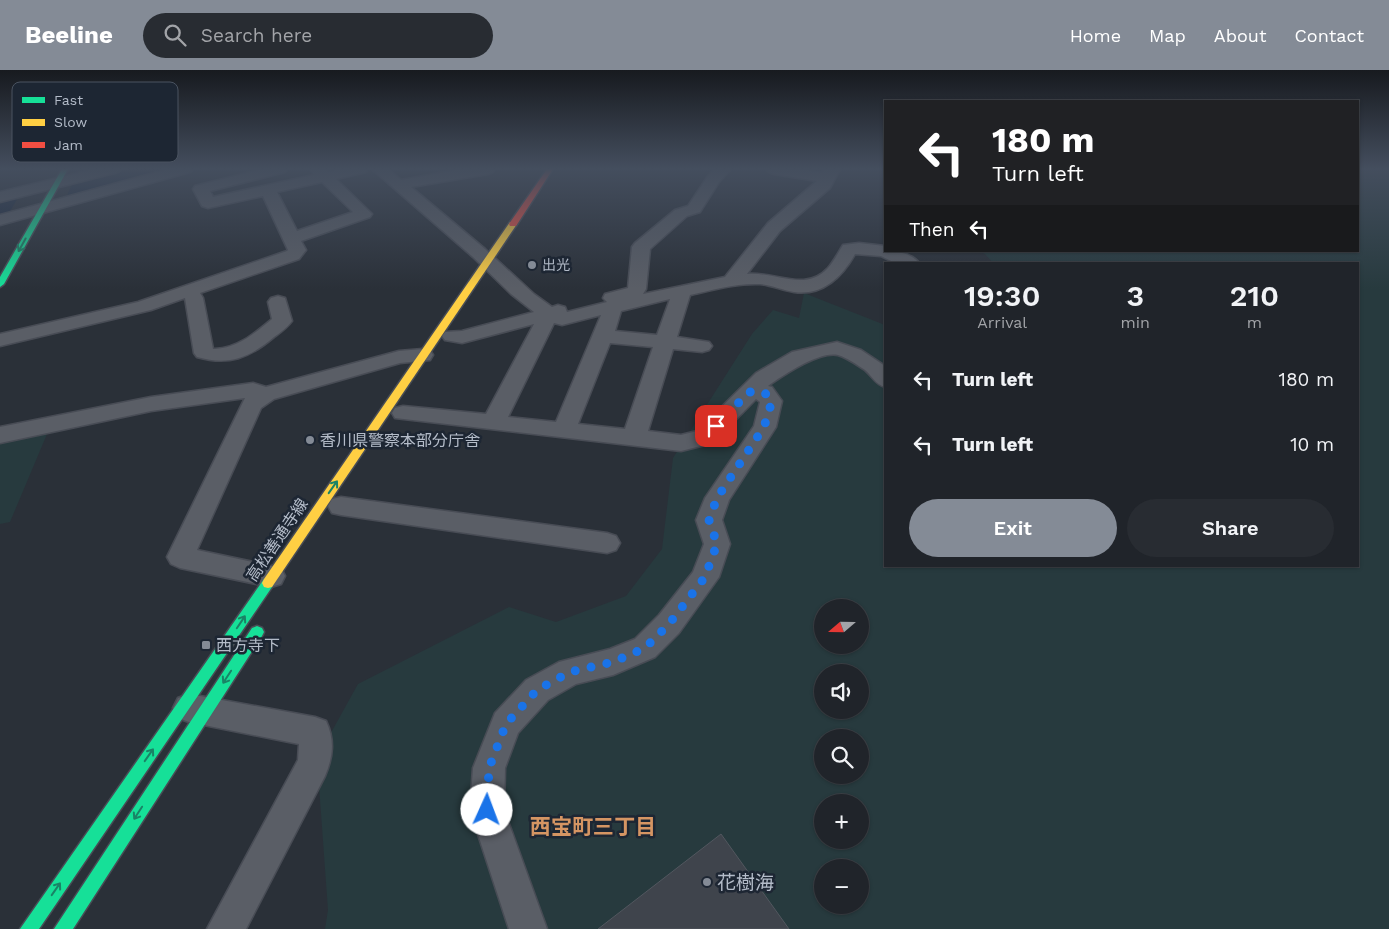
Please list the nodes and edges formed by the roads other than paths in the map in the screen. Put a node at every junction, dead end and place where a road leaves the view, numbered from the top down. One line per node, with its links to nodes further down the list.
1 (35, 209): 9 (street); 10 (main road); 17 (main road, one-way to 17)
2 (277, 209): 11 (street)
3 (359, 209): 11 (street)
4 (426, 209): 15 (street)
5 (525, 209): 15 (main road, 高松善通寺線)
6 (532, 209): 15 (main road, 高松善通寺線)
7 (694, 209): 23 (street)
8 (795, 209): 16 (street)
9 (0, 220)
10 (17, 227)
11 (291, 238): 18 (street)
12 (884, 251): 16 (street)
13 (887, 252): 14 (street)
14 (907, 262)
15 (491, 265): 20 (main road, 高松善通寺線); 23 (street); 30 (main road, 高松善通寺線)
16 (731, 282): 19 (street)
17 (0, 284)
18 (189, 291): 26 (street); 29 (street)
19 (682, 291): 22 (street); 27 (street)
20 (480, 293)
21 (278, 302): 29 (street)
22 (611, 307): 23 (street); 25 (street)
23 (549, 313): 24 (street); 36 (street)
24 (453, 336)
25 (603, 336): 27 (street); 37 (street)
26 (0, 340)
27 (665, 342): 28 (street); 39 (street)
28 (702, 346)
29 (240, 352): 33 (street)
30 (423, 354): 34 (street); 42 (main road, 高松善通寺線, one-way to 30)
31 (884, 379): 32 (street)
32 (749, 392): 39 (street); 48 (street)
33 (234, 393): 34 (street); 38 (street)
34 (266, 394): 42 (street)
35 (403, 413): 36 (street)
36 (493, 423): 37 (street)
37 (564, 430): 39 (street)
38 (0, 434)
39 (634, 438)
40 (341, 507): 41 (street)
41 (607, 543)
42 (271, 576): 44 (main road, 高松善通寺線, one-way to 42)
43 (266, 619): 44 (main road, 高松善通寺線, one-way to 44)
44 (194, 709): 45 (main road, 高松善通寺線, one-way to 44); 46 (main road, 高松善通寺線, one-way to 46); 47 (street)
45 (29, 929)
46 (63, 929)
47 (226, 929)
48 (528, 929)

